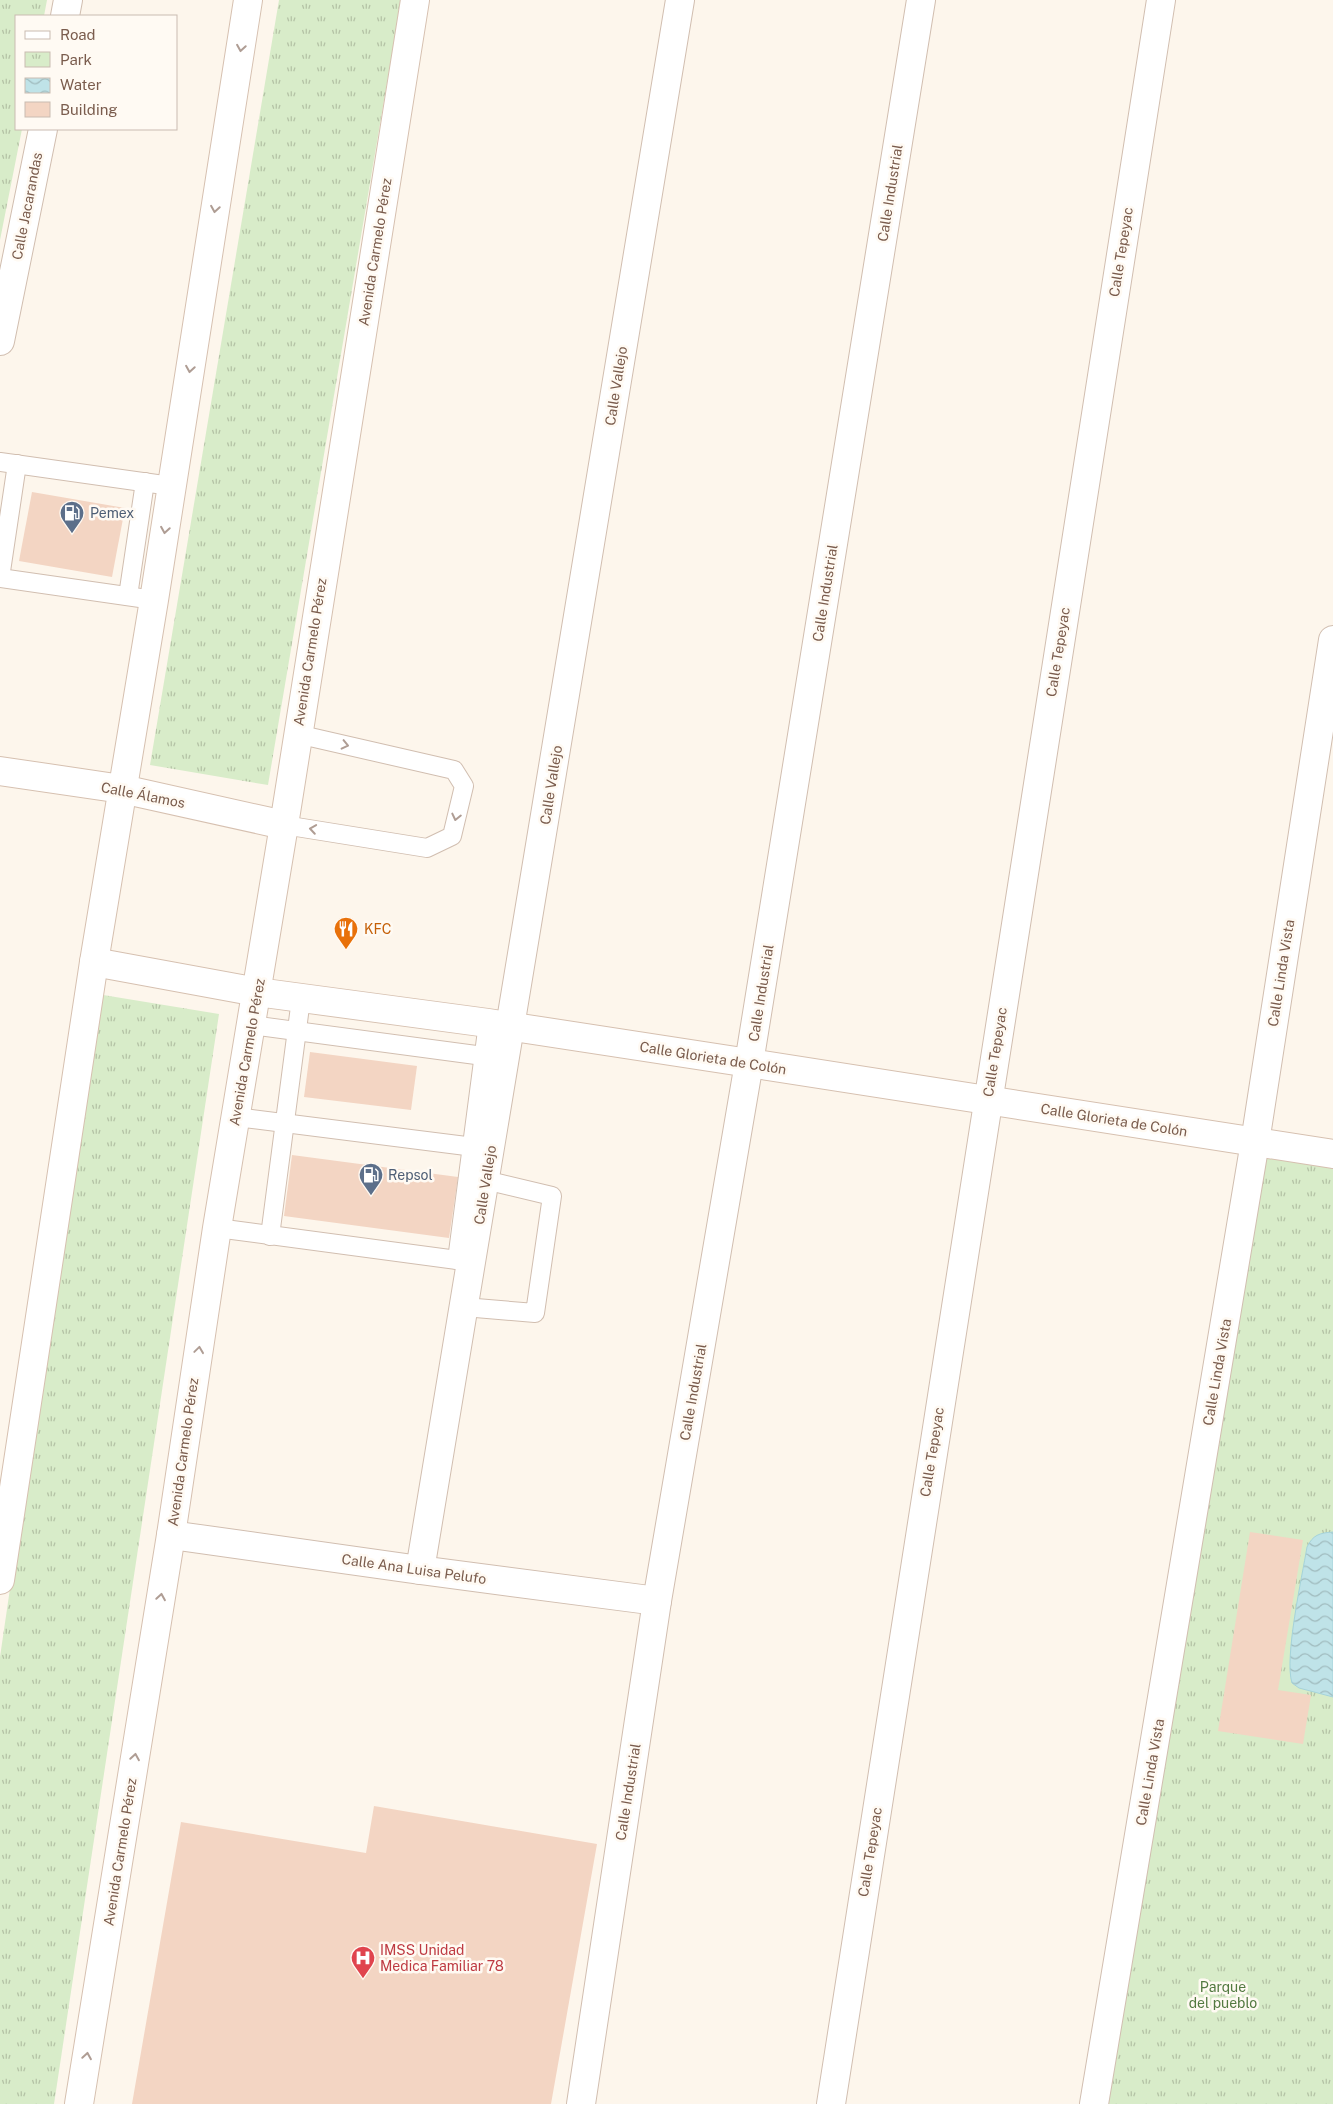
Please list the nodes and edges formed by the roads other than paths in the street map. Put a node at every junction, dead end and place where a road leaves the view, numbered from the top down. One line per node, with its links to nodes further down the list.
1 (68, 0): 7 (street)
2 (248, 0): 11 (street, one-way to 11)
3 (415, 0): 15 (street, Avenida Carmelo Pérez)
4 (680, 0): 23 (street, Calle Vallejo)
5 (921, 0): 26 (street, Calle Industrial)
6 (1161, 0): 27 (street, Calle Tepeyac)
7 (65, 15)
8 (43, 130): 9 (street, Calle Jacarandas)
9 (0, 342)
10 (8, 463): 11 (lane); 12 (lane)
11 (158, 484): 13 (street)
12 (0, 578): 13 (lane)
13 (141, 598): 17 (street)
14 (1333, 640): 30 (street, Calle Linda Vista)
15 (297, 734): 18 (street, Avenida Carmelo Pérez); 18 (lane, one-way to 18)
16 (0, 771): 17 (street, Calle Álamos)
17 (122, 789): 18 (street, Calle Álamos); 19 (street)
18 (284, 825): 20 (street, Avenida Carmelo Pérez)
19 (94, 962): 20 (street, Calle Glorieta de Colón); 40 (street)
20 (257, 992): 21 (street, Calle Glorieta de Colón); 22 (street, Avenida Carmelo Pérez)
21 (301, 998): 23 (street, Calle Glorieta de Colón); 24 (lane)
22 (251, 1025): 24 (lane); 28 (street, Avenida Carmelo Pérez)
23 (499, 1025): 25 (street, Calle Vallejo); 26 (street, Calle Glorieta de Colón)
24 (297, 1032): 25 (lane); 29 (lane)
25 (495, 1058): 31 (street, Calle Vallejo)
26 (749, 1063): 27 (street, Calle Glorieta de Colón); 41 (street, Calle Industrial)
27 (987, 1101): 30 (street, Calle Glorieta de Colón); 44 (street, Calle Tepeyac)
28 (236, 1117): 29 (lane); 34 (street, Avenida Carmelo Pérez)
29 (284, 1122): 31 (lane); 35 (lane)
30 (1255, 1142): 32 (street, Calle Glorieta de Colón); 45 (street, Calle Linda Vista)
31 (481, 1147): 33 (street, Calle Vallejo); 36 (lane)
32 (1333, 1154)
33 (486, 1180): 36 (street, Calle Vallejo); 37 (lane)
34 (217, 1228): 35 (lane); 38 (street, Avenida Carmelo Pérez, one-way to 34)
35 (270, 1236): 36 (lane)
36 (464, 1261): 37 (street, Calle Vallejo)
37 (464, 1307): 39 (street, Calle Vallejo)
38 (171, 1535): 39 (street, Calle Ana Luisa Pelufo); 42 (street, Avenida Carmelo Pérez, one-way to 38)
39 (420, 1570): 41 (street, Calle Ana Luisa Pelufo)
40 (0, 1580)
41 (657, 1601): 43 (street, Calle Industrial)
42 (79, 2104)
43 (581, 2104)
44 (831, 2104)
45 (1094, 2104)

